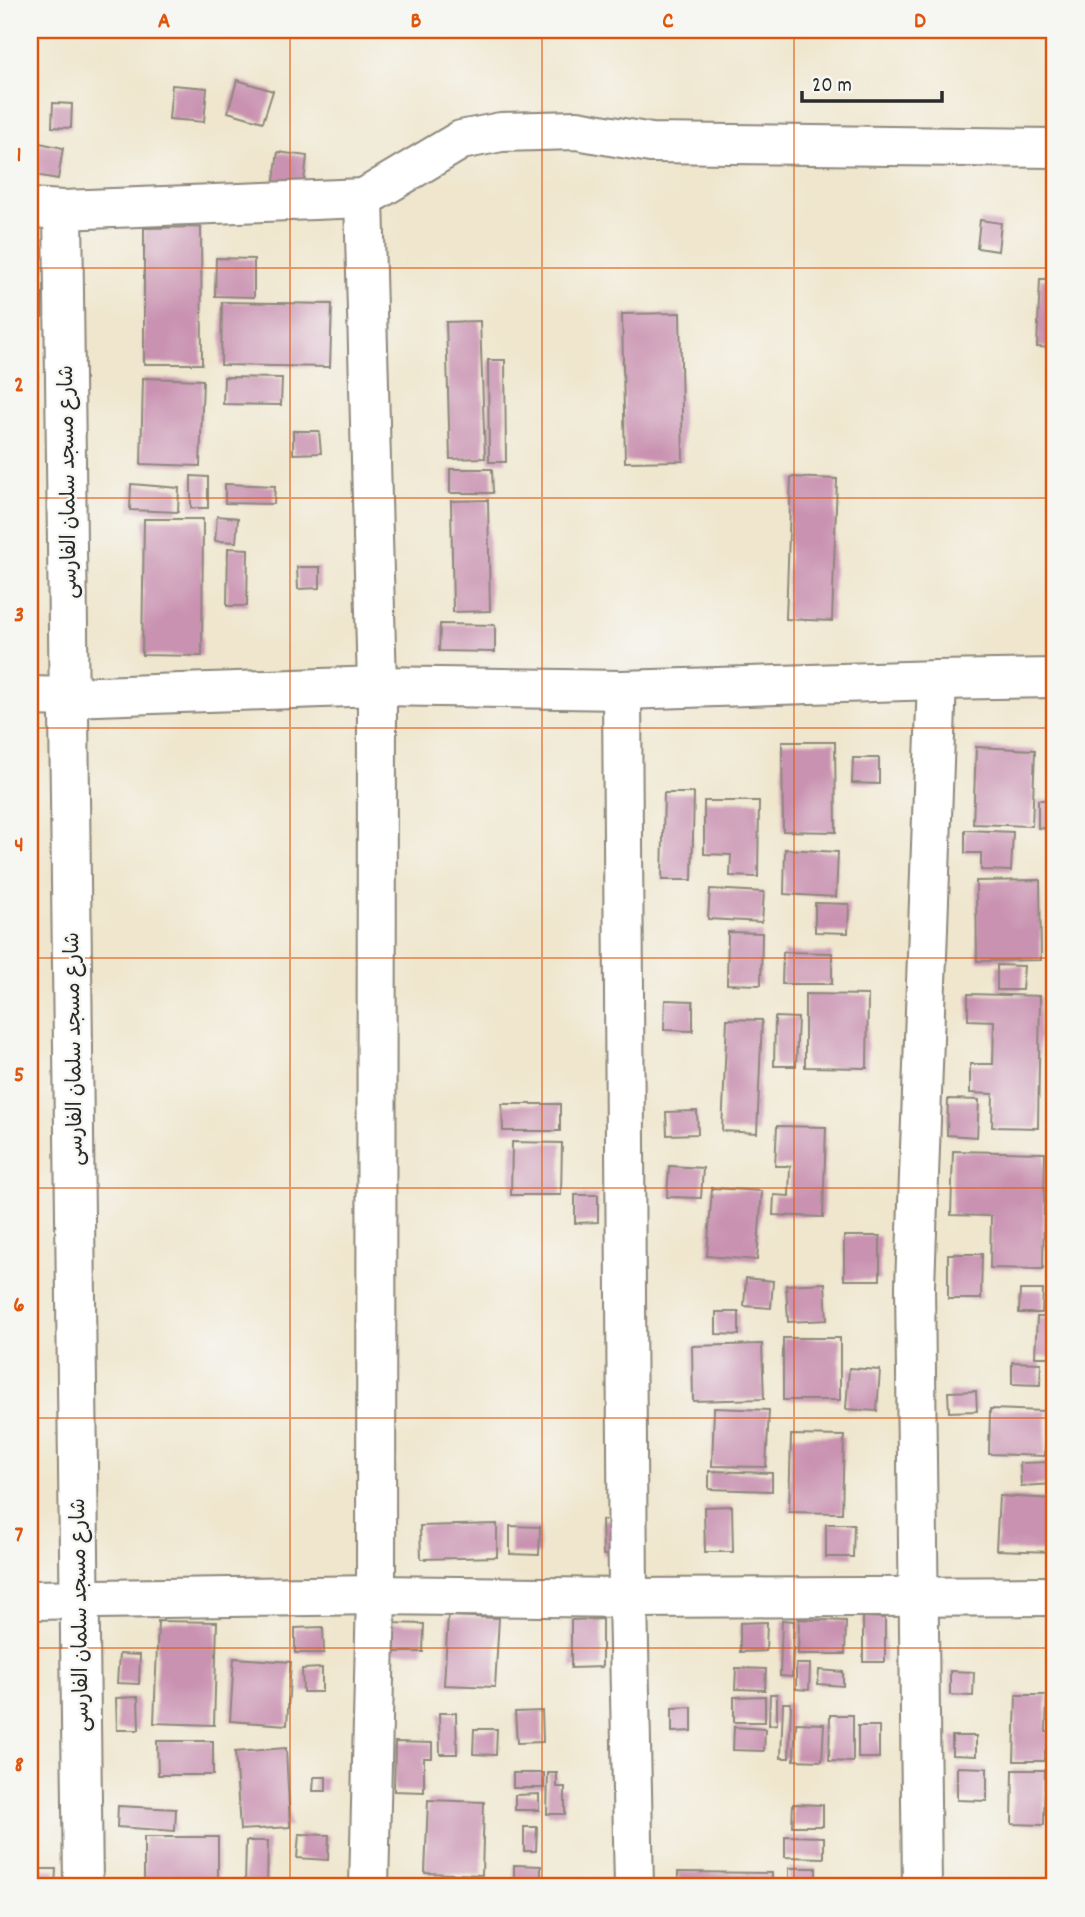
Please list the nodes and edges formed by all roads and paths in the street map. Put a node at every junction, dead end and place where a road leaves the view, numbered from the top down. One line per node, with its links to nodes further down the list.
1 (1055, 148): 2 (street)
2 (364, 198): 3 (street); 6 (street)
3 (46, 209): 9 (street, شارع مسجد سلمان الفارسى)
4 (1055, 678): 5 (street)
5 (937, 680): 7 (street); 12 (street)
6 (377, 686): 7 (street); 9 (street); 10 (street)
7 (622, 690): 13 (street)
8 (30, 696): 9 (street)
9 (70, 697): 14 (street, شارع مسجد سلمان الفارسى)
10 (376, 1595): 13 (street); 14 (street); 17 (street)
11 (1055, 1596): 12 (street)
12 (918, 1597): 13 (street); 19 (street)
13 (628, 1598): 18 (street)
14 (78, 1599): 15 (street); 16 (street, شارع مسجد سلمان الفارسى)
15 (30, 1600)
16 (83, 1887)
17 (369, 1887)
18 (634, 1887)
19 (922, 1887)

